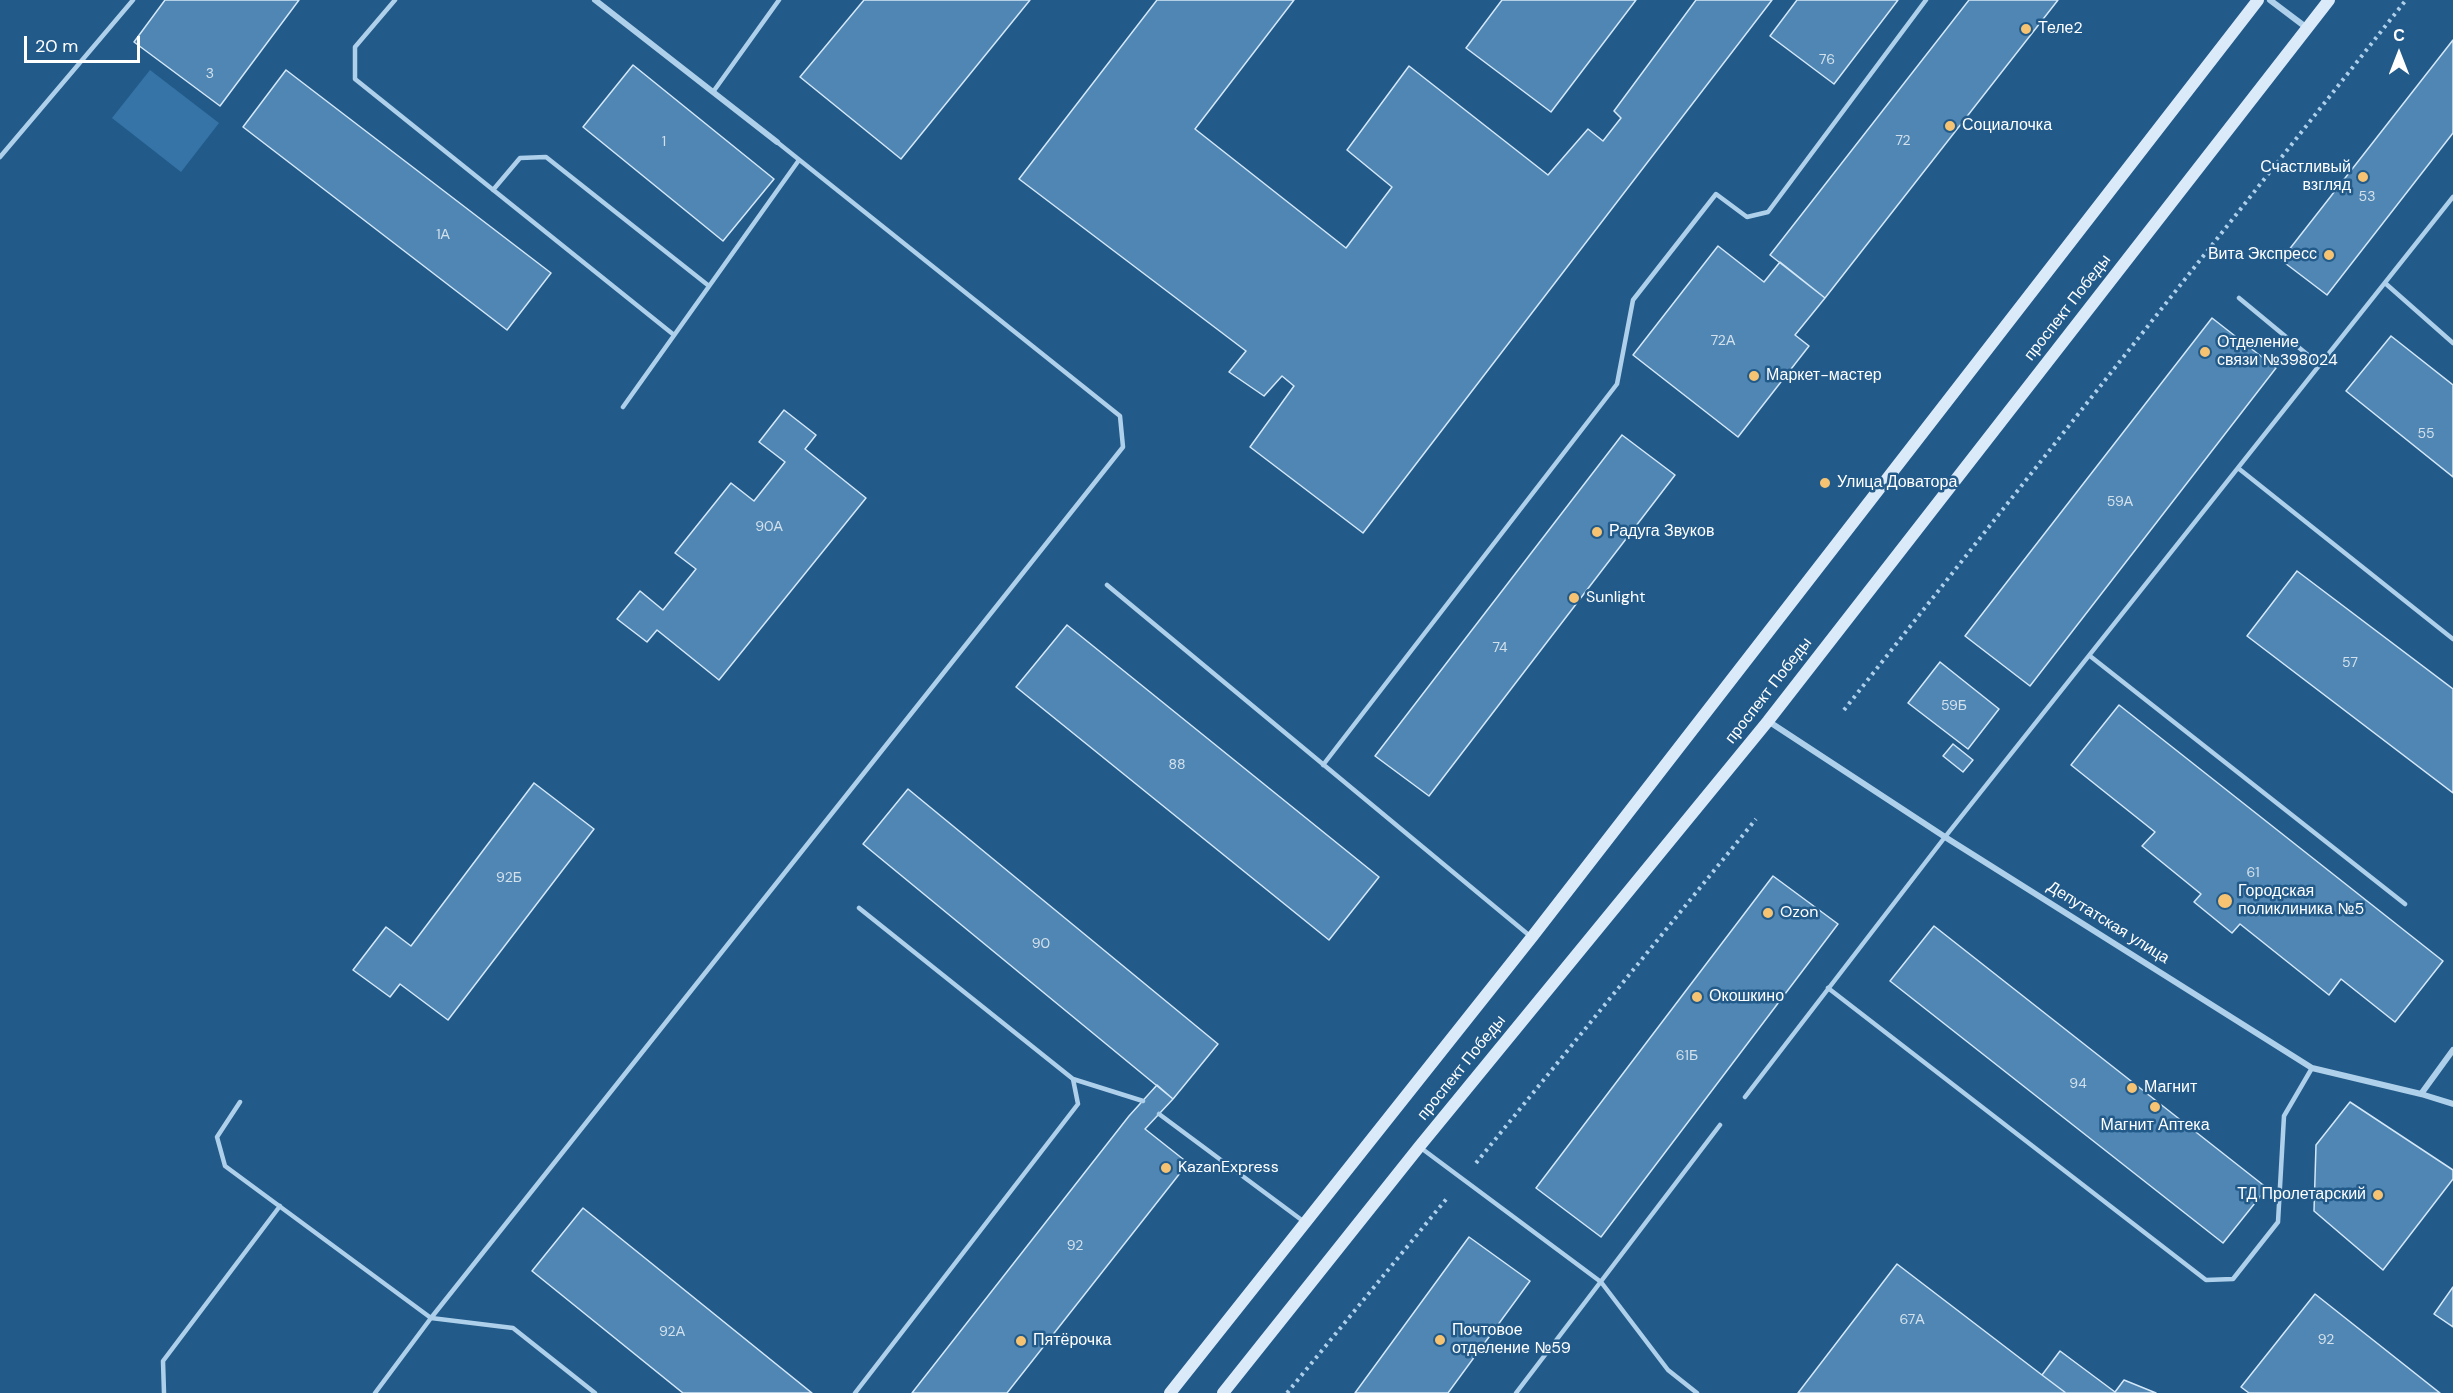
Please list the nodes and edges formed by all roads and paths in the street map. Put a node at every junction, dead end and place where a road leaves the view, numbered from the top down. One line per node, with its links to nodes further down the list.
1 (133, 0): 13 (lane)
2 (395, 0): 15 (lane)
3 (595, 0): 11 (street)
4 (779, 0): 11 (lane)
5 (1926, 0): 30 (lane)
6 (2258, 0): 35 (main road, проспект Победы)
7 (2270, 0): 10 (street)
8 (2329, 0): 10 (main road, проспект Победы)
9 (2406, 0): 28 (path)
10 (2307, 28): 29 (main road, проспект Победы)
11 (713, 92): 12 (street)
12 (777, 142): 14 (lane)
13 (0, 157)
14 (799, 160): 18 (lane); 52 (lane)
15 (493, 190): 18 (lane); 20 (lane)
16 (2453, 197): 17 (lane)
17 (2385, 283): 21 (lane); 22 (lane)
18 (709, 286): 20 (lane)
19 (2239, 298): 22 (lane)
20 (674, 335): 23 (lane)
21 (2453, 343)
22 (2320, 365): 24 (lane)
23 (623, 407)
24 (2238, 468): 26 (lane); 27 (lane)
25 (1107, 585): 30 (lane)
26 (2453, 639)
27 (2090, 656): 32 (lane); 33 (lane)
28 (1844, 710)
29 (1768, 721): 32 (street, Депутатская улица); 47 (main road, проспект Победы)
30 (1323, 765): 35 (lane)
31 (1756, 819): 48 (path)
32 (1945, 837): 36 (lane); 38 (street, Депутатская улица)
33 (2405, 904)
34 (859, 908): 39 (lane)
35 (1532, 937): 50 (main road, проспект Победы)
36 (1828, 988): 38 (lane); 41 (lane)
37 (2453, 1050): 40 (street)
38 (2312, 1068): 40 (street, Депутатская улица)
39 (1073, 1079): 42 (lane); 56 (lane)
40 (2421, 1094): 44 (street, Депутатская улица)
41 (1744, 1097)
42 (1143, 1101)
43 (240, 1102): 49 (lane)
44 (2453, 1104)
45 (1159, 1114): 50 (lane)
46 (1720, 1125): 51 (lane)
47 (1419, 1147): 48 (lane); 58 (main road, проспект Победы)
48 (1462, 1179): 51 (lane); 59 (path)
49 (280, 1206): 52 (lane); 53 (lane)
50 (1306, 1222): 57 (main road, проспект Победы)
51 (1600, 1282): 60 (lane); 61 (lane)
52 (431, 1318): 54 (lane); 55 (lane)
53 (164, 1393)
54 (375, 1393)
55 (595, 1393)
56 (855, 1393)
57 (1170, 1393)
58 (1223, 1393)
59 (1287, 1393)
60 (1516, 1393)
61 (1697, 1393)

